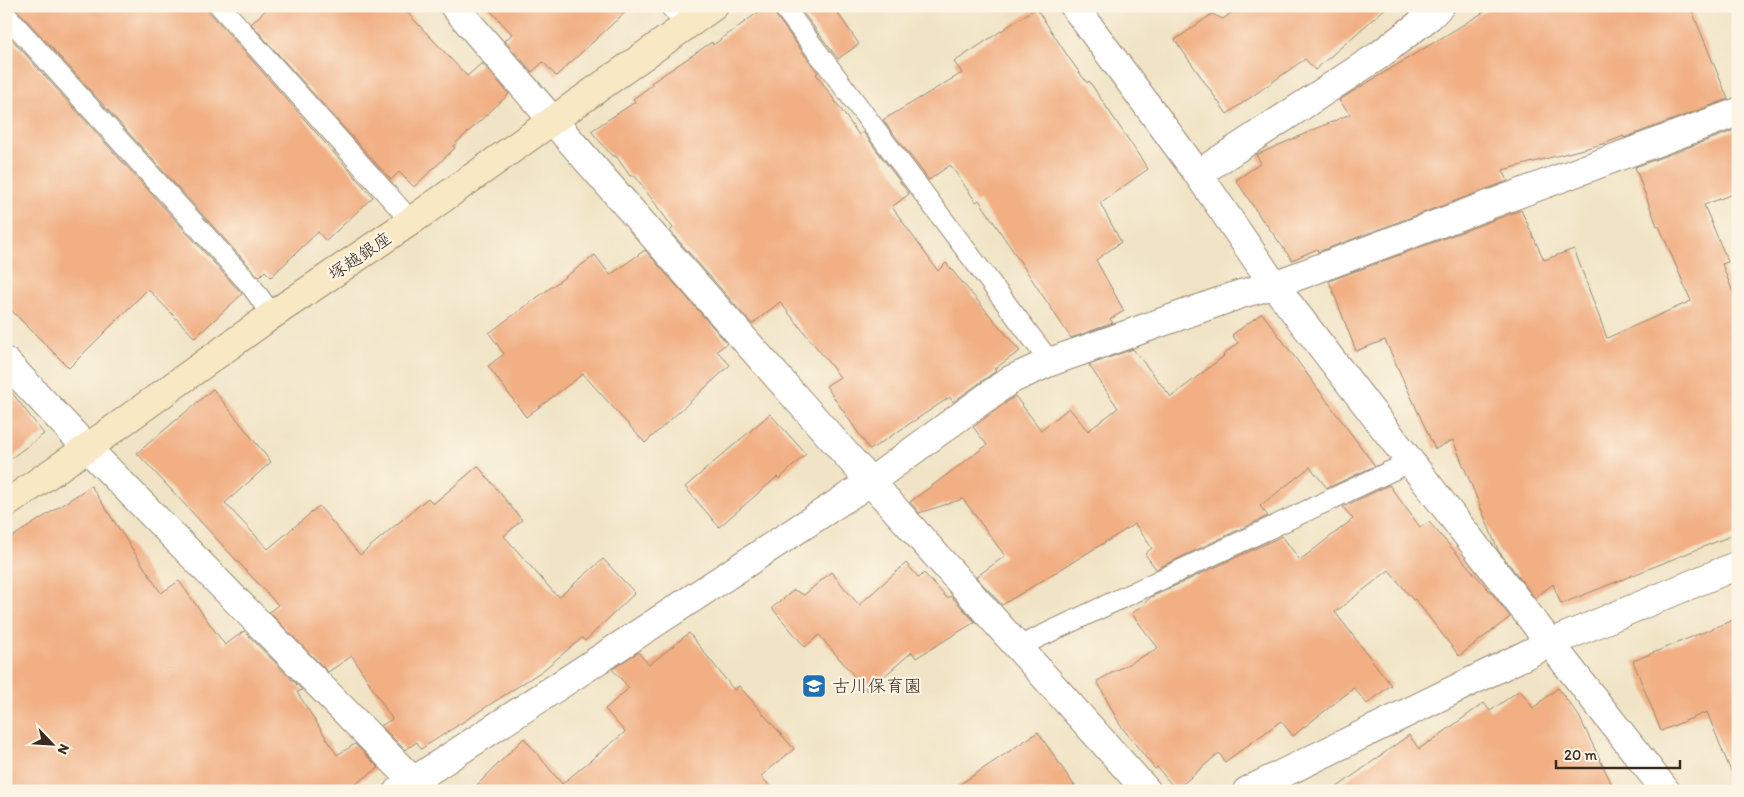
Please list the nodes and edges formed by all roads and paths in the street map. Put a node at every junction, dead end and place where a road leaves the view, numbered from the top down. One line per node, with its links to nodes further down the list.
1 (220, 6): 12 (lane)
2 (454, 6): 10 (street)
3 (714, 6): 8 (street, 塚越銀座)
4 (783, 6): 16 (lane)
5 (1074, 6): 11 (street)
6 (1440, 6): 11 (street)
7 (6, 15): 14 (lane)
8 (678, 16): 10 (street, 塚越銀座)
9 (1738, 112): 13 (street)
10 (552, 120): 12 (street, 塚越銀座); 19 (street)
11 (1198, 174): 13 (street)
12 (411, 221): 14 (street, 塚越銀座)
13 (1274, 285): 16 (street); 18 (street)
14 (272, 315): 17 (street, 塚越銀座)
15 (6, 362): 17 (street)
16 (1050, 362): 19 (street)
17 (88, 448): 20 (street, 塚越銀座); 24 (street)
18 (1410, 462): 22 (street); 23 (lane)
19 (870, 482): 23 (street); 24 (street)
20 (6, 504)
21 (1738, 564): 22 (street)
22 (1550, 643): 26 (street); 27 (street)
23 (1018, 647): 25 (street)
24 (411, 787)
25 (1147, 791)
26 (1246, 791)
27 (1666, 791)

